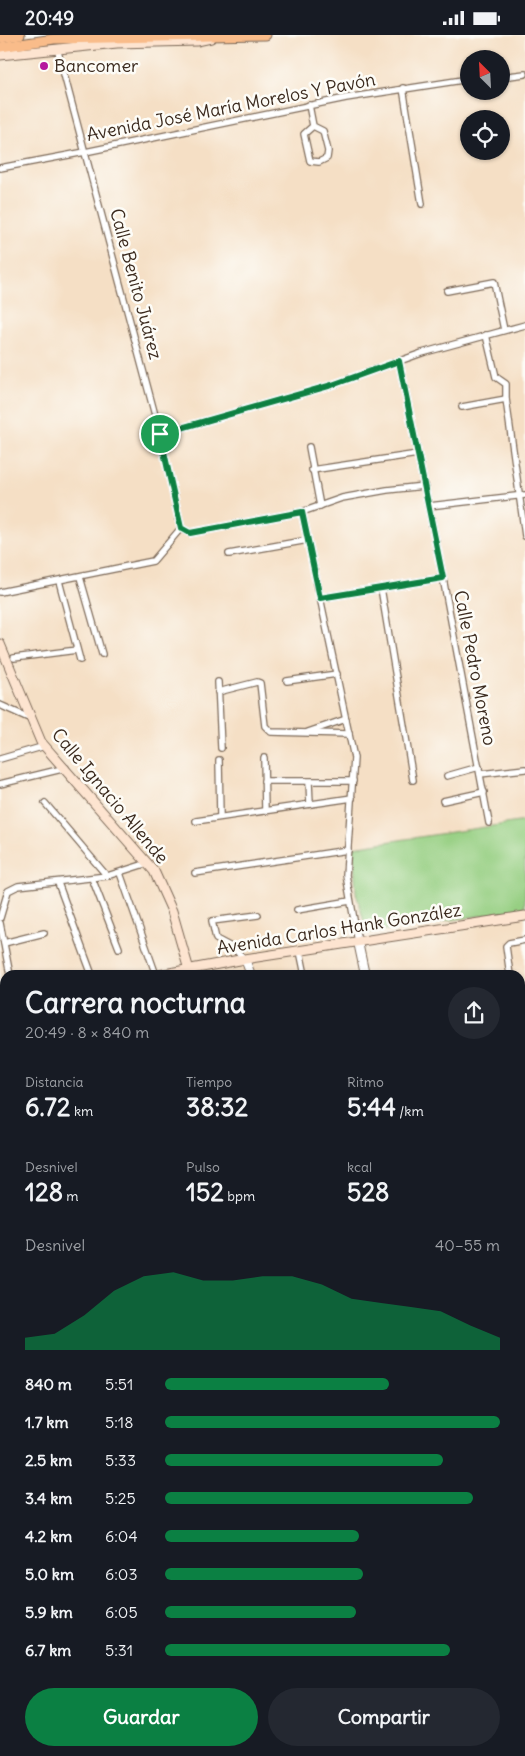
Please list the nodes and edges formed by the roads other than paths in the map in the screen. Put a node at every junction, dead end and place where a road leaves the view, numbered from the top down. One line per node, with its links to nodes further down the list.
1 (20, 35): 4 (main road)
2 (266, 35): 3 (main road)
3 (222, 36): 5 (main road)
4 (0, 38)
5 (56, 44): 6 (main road); 7 (main road); 14 (street, Calle Benito Juárez)
6 (0, 47)
7 (0, 55)
8 (525, 75): 9 (street)
9 (510, 76)
10 (460, 80): 11 (street, Avenida José María Morelos Y Pavón)
11 (403, 89): 12 (street, Avenida José María Morelos Y Pavón); 16 (street)
12 (309, 105): 13 (street); 14 (street, Avenida José María Morelos Y Pavón)
13 (313, 126): 13 (street)
14 (86, 153): 15 (street, Avenida José María Morelos Y Pavón); 24 (street, Calle Benito Juárez)
15 (0, 168)
16 (422, 204)
17 (447, 291): 19 (street)
18 (525, 325): 19 (street)
19 (504, 330): 20 (street)
20 (486, 335): 21 (street); 22 (street)
21 (399, 361): 24 (street); 26 (street, Calle Pedro Moreno)
22 (506, 399): 23 (street); 29 (street)
23 (462, 407)
24 (160, 434): 33 (street, Calle Benito Juárez)
25 (309, 447): 27 (street)
26 (418, 454): 27 (street); 28 (street, Calle Pedro Moreno)
27 (312, 470): 30 (street)
28 (424, 486): 30 (street); 31 (street, Calle Pedro Moreno)
29 (523, 495): 31 (street); 34 (street)
30 (320, 506): 32 (street)
31 (428, 506): 38 (street, Calle Pedro Moreno)
32 (302, 512): 33 (street); 35 (street)
33 (181, 528): 37 (street)
34 (525, 535)
35 (308, 540): 36 (street); 42 (street)
36 (229, 554)
37 (80, 577): 39 (street); 45 (street)
38 (443, 578): 40 (street); 63 (street, Calle Pedro Moreno)
39 (59, 581): 41 (street); 44 (street)
40 (381, 588): 42 (street); 67 (street)
41 (0, 592)
42 (320, 598): 48 (street)
43 (0, 644): 53 (main road, Calle Ignacio Allende)
44 (77, 650): 46 (street); 47 (street)
45 (102, 654)
46 (14, 658)
47 (80, 661)
48 (337, 674): 49 (street); 54 (street)
49 (287, 681)
50 (218, 682): 51 (street)
51 (218, 692): 55 (street); 58 (street)
52 (0, 705): 53 (street)
53 (31, 719): 57 (main road, Calle Ignacio Allende)
54 (346, 719): 55 (street); 56 (street)
55 (306, 733): 56 (street)
56 (349, 734): 69 (street)
57 (45, 746): 60 (street); 62 (main road, Calle Ignacio Allende)
58 (220, 748)
59 (264, 758): 68 (street)
60 (0, 759)
61 (220, 760): 78 (street)
62 (66, 767): 71 (street); 82 (main road, Calle Ignacio Allende)
63 (479, 767): 65 (street, Calle Pedro Moreno); 66 (street)
64 (525, 769): 65 (street)
65 (480, 774): 72 (street, Calle Pedro Moreno)
66 (447, 776)
67 (413, 780)
68 (264, 781): 70 (street); 77 (street)
69 (353, 781): 70 (street); 73 (street)
70 (309, 782): 76 (street)
71 (0, 783)
72 (484, 792): 74 (street); 80 (street, Calle Pedro Moreno)
73 (352, 798): 76 (street); 81 (street)
74 (442, 801)
75 (44, 803): 85 (street)
76 (310, 804): 77 (street)
77 (265, 811): 78 (street)
78 (220, 817): 79 (street)
79 (196, 821)
80 (490, 823)
81 (348, 850): 84 (street); 88 (street)
82 (148, 863): 83 (street); 104 (main road, Calle Ignacio Allende)
83 (120, 873): 85 (street); 103 (street)
84 (195, 873)
85 (107, 876): 86 (street)
86 (92, 878): 87 (street); 98 (street)
87 (58, 883): 92 (street); 102 (street)
88 (350, 901): 89 (street); 96 (street)
89 (297, 910)
90 (258, 915): 100 (street)
91 (525, 917): 96 (main road, Avenida Carlos Hank González)
92 (0, 918)
93 (0, 923): 97 (street)
94 (44, 933): 97 (street)
95 (525, 940): 109 (street)
96 (358, 942): 99 (main road, Avenida Carlos Hank González); 108 (street)
97 (4, 943): 101 (street)
98 (119, 948)
99 (300, 951): 100 (main road, Avenida Carlos Hank González); 107 (street)
100 (245, 959): 105 (main road, Avenida Carlos Hank González); 106 (street)
101 (9, 970)
102 (90, 970)
103 (156, 970)
104 (188, 970)
105 (198, 970)
106 (249, 970)
107 (303, 970)
108 (364, 970)
109 (509, 970)

